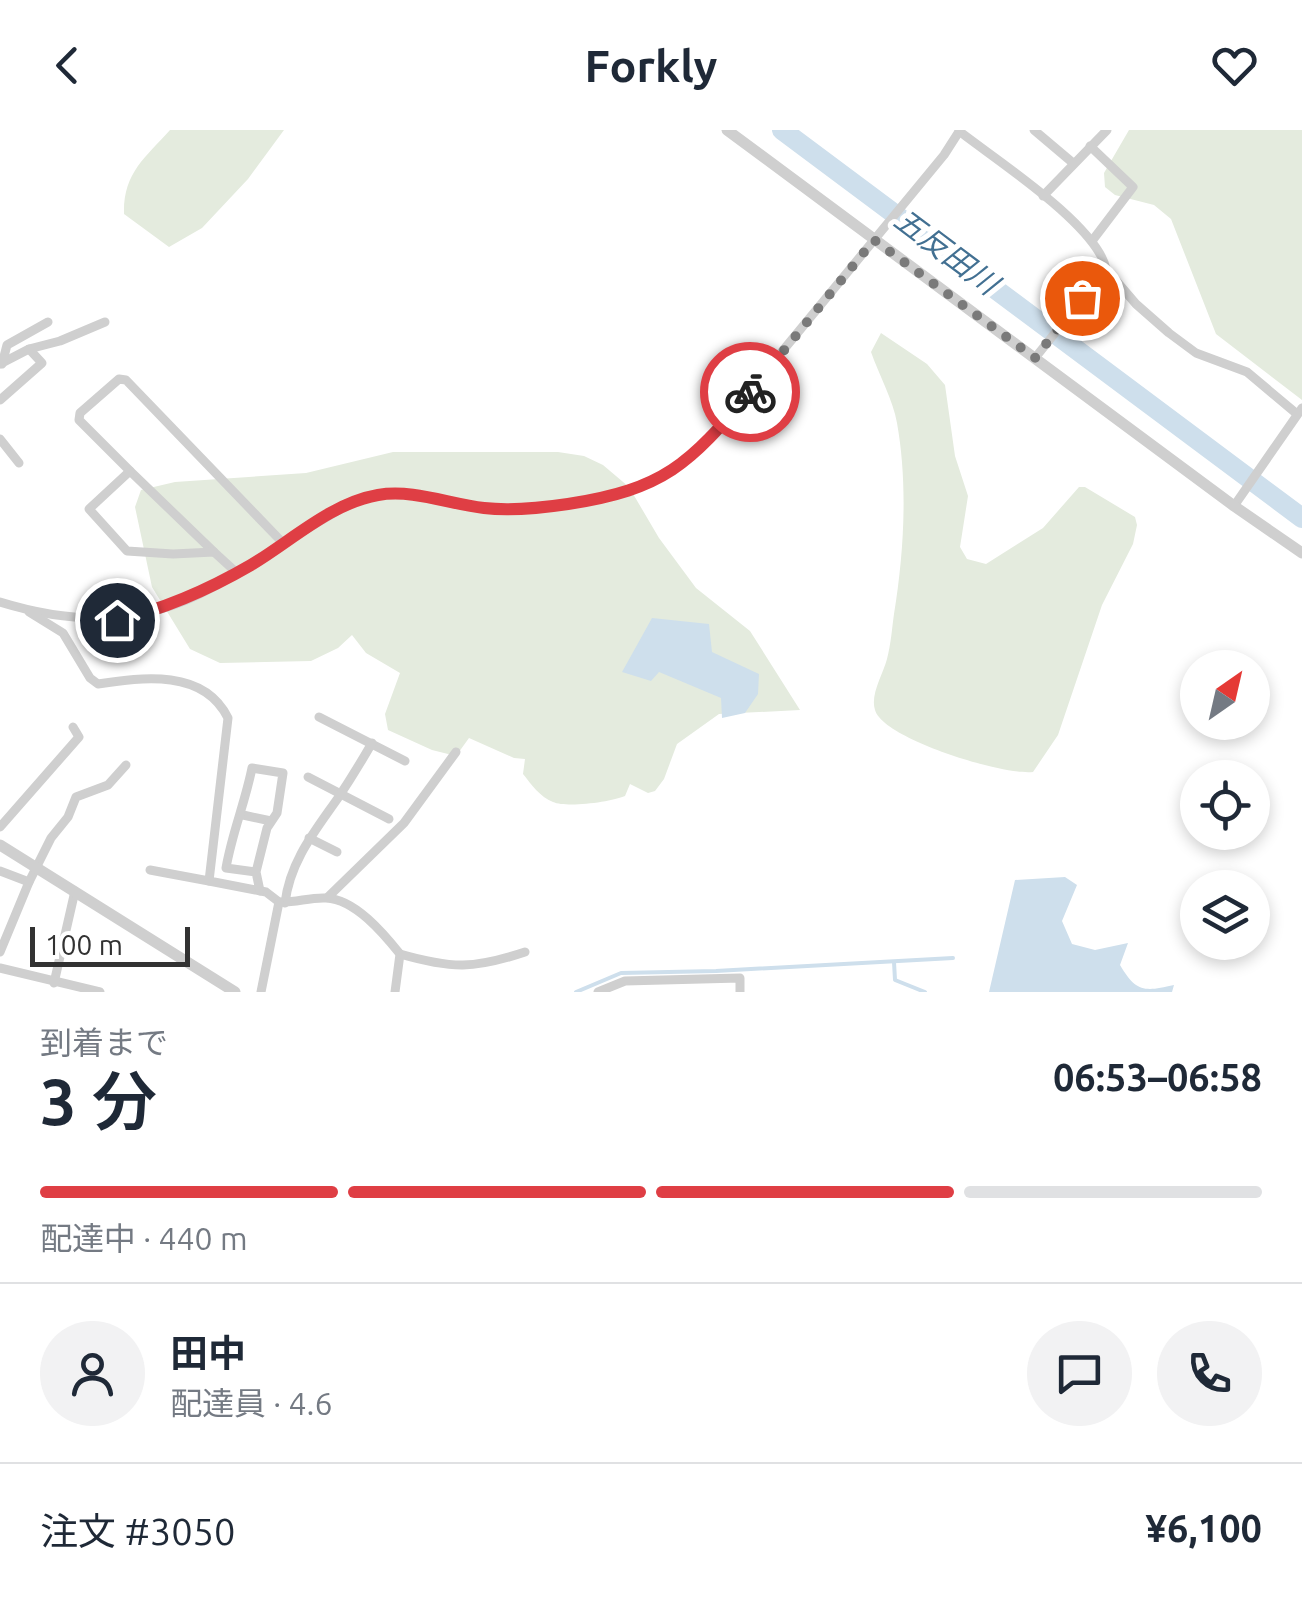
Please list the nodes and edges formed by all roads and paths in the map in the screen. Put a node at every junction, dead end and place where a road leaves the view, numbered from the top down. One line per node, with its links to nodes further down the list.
1 (727, 130): 8 (street)
2 (1034, 130): 6 (street)
3 (1107, 130): 5 (street)
4 (960, 131): 7 (street); 8 (street)
5 (1090, 146): 6 (street); 9 (street)
6 (1073, 163): 7 (street)
7 (1043, 196): 9 (street)
8 (874, 240): 14 (street); 22 (street)
9 (1092, 241): 10 (street)
10 (1106, 269): 14 (street); 17 (street)
11 (48, 322): 15 (street)
12 (105, 322): 13 (street)
13 (30, 349): 15 (street); 16 (street)
14 (1035, 358): 21 (street)
15 (1, 364)
16 (0, 400)
17 (1300, 411): 21 (street)
18 (0, 439): 19 (street)
19 (19, 463)
20 (130, 472): 22 (street); 23 (street); 23 (street)
21 (1234, 506): 24 (street); 25 (street)
22 (283, 543): 26 (street)
23 (214, 552): 26 (street)
24 (1302, 553)
25 (1302, 561)
26 (237, 573): 28 (street)
27 (0, 602): 28 (street)
28 (27, 610): 48 (street)
29 (319, 717): 31 (street)
30 (73, 727): 40 (street)
31 (372, 744): 33 (street); 36 (street)
32 (456, 752): 52 (street)
33 (406, 761)
34 (126, 765): 44 (street)
35 (308, 777): 36 (street)
36 (341, 794): 38 (street); 41 (street)
37 (242, 814): 39 (street); 39 (street); 47 (street)
38 (389, 819)
39 (272, 821): 47 (street)
40 (0, 827)
41 (309, 838): 43 (street); 53 (street)
42 (0, 844): 44 (street)
43 (338, 852)
44 (37, 866): 49 (street); 50 (street)
45 (150, 870): 48 (street)
46 (0, 871): 49 (street)
47 (256, 872): 51 (street)
48 (209, 881): 51 (street)
49 (29, 882): 54 (street)
50 (75, 891): 60 (street); 63 (street)
51 (260, 891): 53 (street)
52 (328, 897): 53 (street); 57 (street)
53 (282, 902): 64 (street)
54 (4, 932): 55 (street)
55 (0, 952)
56 (525, 952): 57 (street)
57 (400, 954): 65 (street)
58 (0, 968): 60 (street)
59 (678, 980): 66 (street); 67 (street); 68 (street)
60 (48, 985): 61 (street)
61 (93, 991): 62 (street)
62 (100, 992)
63 (236, 992)
64 (260, 992)
65 (395, 992)
66 (598, 992)
67 (678, 992)
68 (740, 992)

